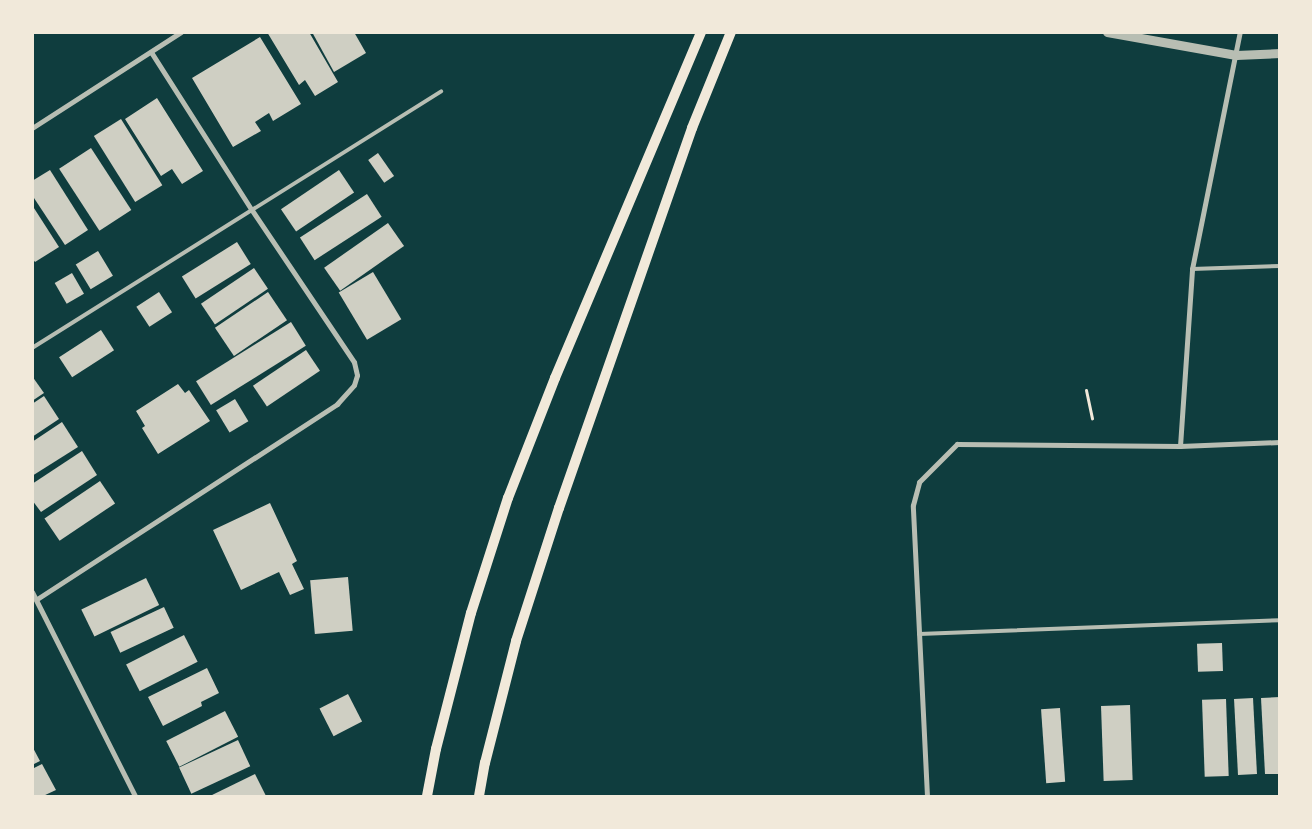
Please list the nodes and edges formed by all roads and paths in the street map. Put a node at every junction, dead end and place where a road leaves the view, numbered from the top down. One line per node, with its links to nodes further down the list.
1 (181, 32): 6 (street)
2 (701, 32): 24 (main road)
3 (731, 32): 25 (main road)
4 (1107, 32): 8 (street)
5 (1240, 32): 8 (street)
6 (151, 52): 10 (street); 11 (street)
7 (1280, 53): 8 (street)
8 (1236, 55): 13 (street)
9 (441, 91): 11 (lane)
10 (32, 128)
11 (251, 209): 14 (lane); 20 (street)
12 (1280, 266): 13 (lane)
13 (1192, 269): 18 (street)
14 (32, 348)
15 (1086, 390): 16 (path)
16 (1092, 418)
17 (1280, 442): 18 (street)
18 (1180, 446): 22 (street)
19 (32, 592): 20 (street)
20 (37, 599): 23 (street)
21 (1280, 620): 22 (lane)
22 (919, 634): 26 (street)
23 (135, 796)
24 (427, 796)
25 (479, 796)
26 (927, 796)

